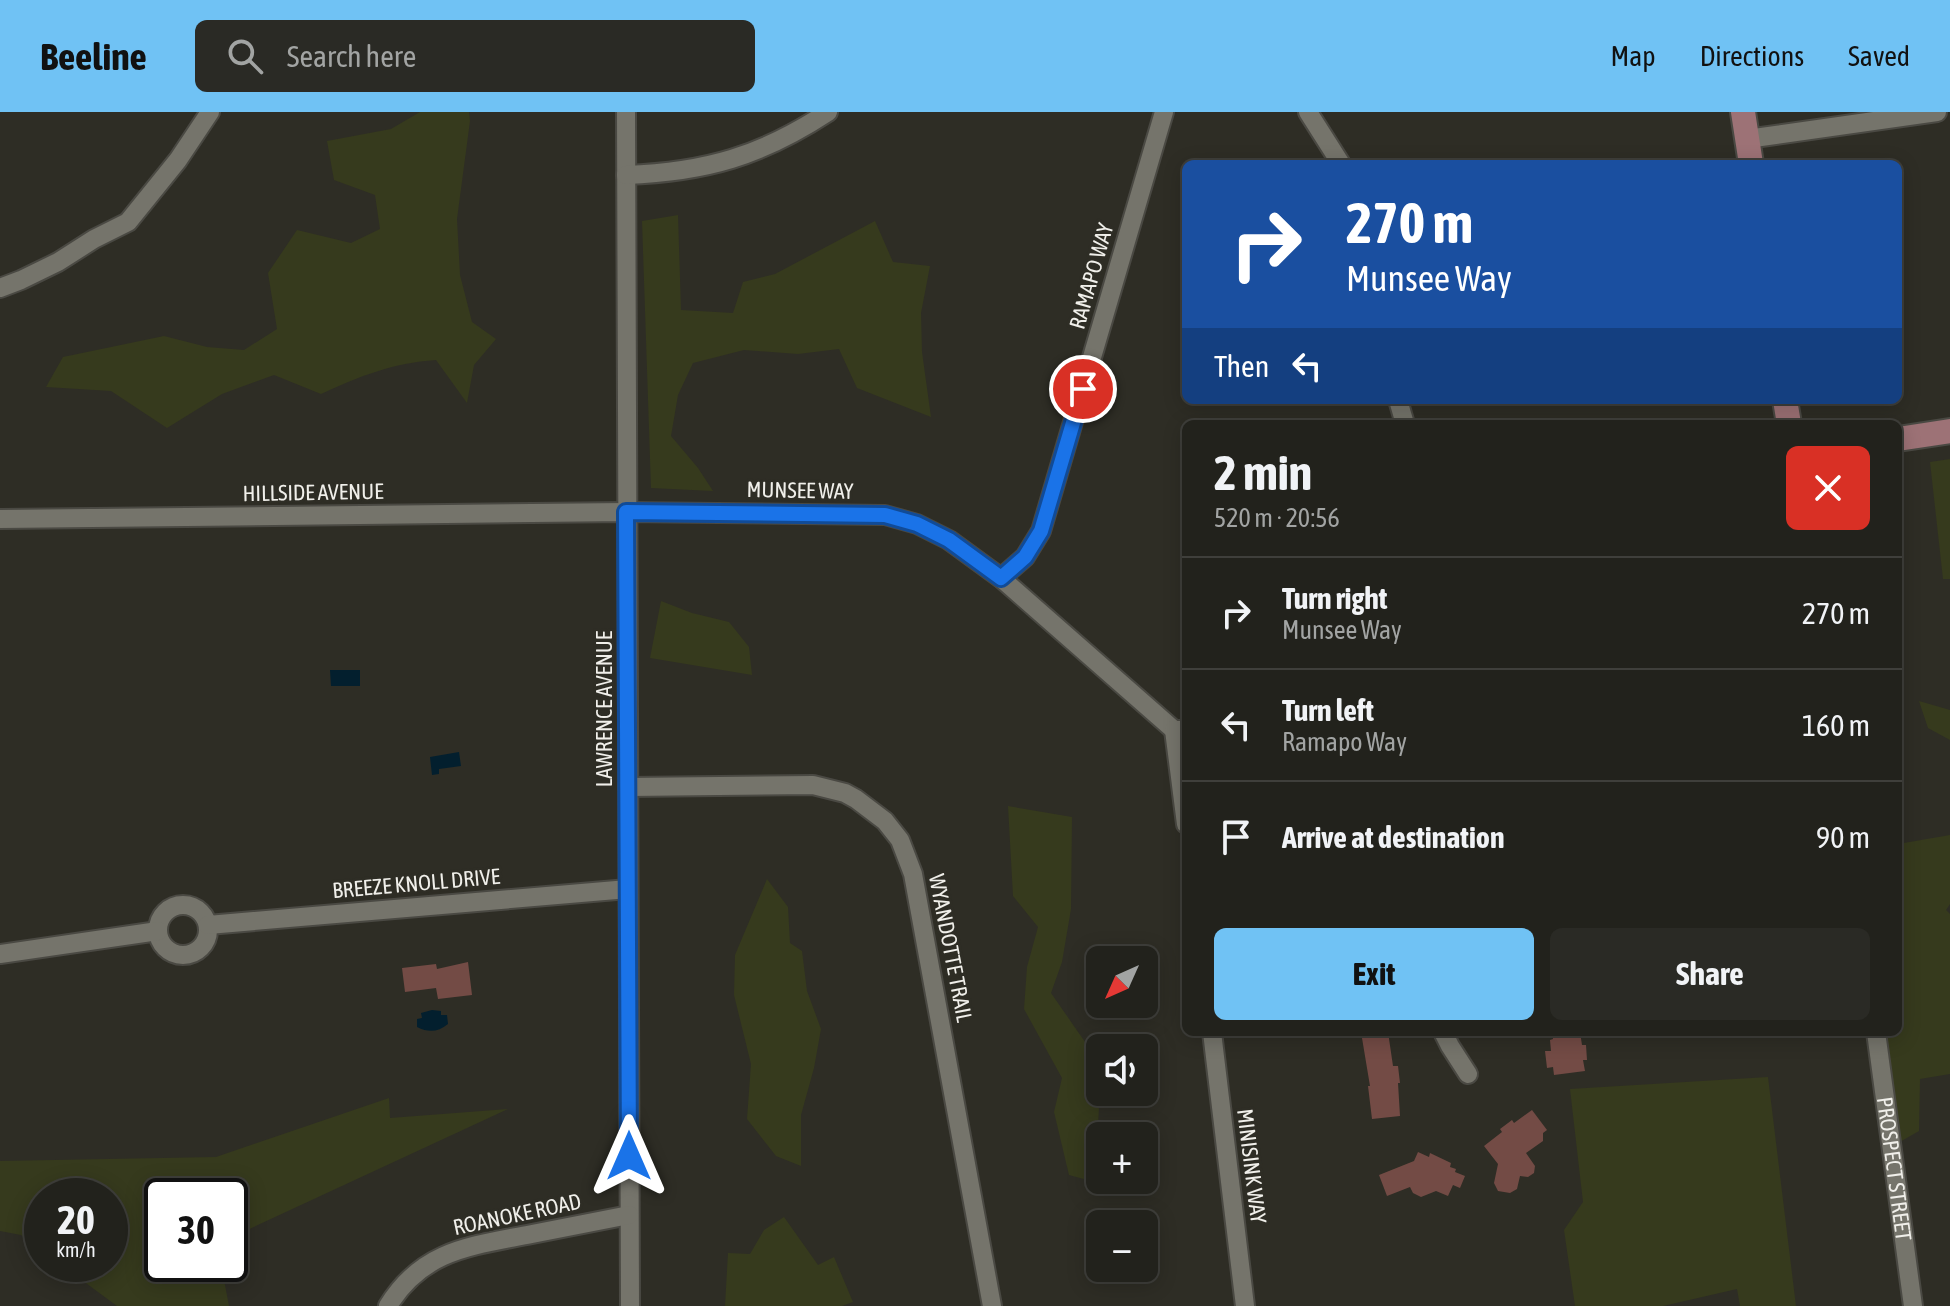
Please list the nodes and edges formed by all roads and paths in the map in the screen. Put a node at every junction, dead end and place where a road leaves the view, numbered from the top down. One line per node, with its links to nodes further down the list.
1 (210, 112): 12 (street)
2 (626, 112): 11 (street, LAWRENCE AVENUE)
3 (828, 112): 11 (street)
4 (1164, 112): 17 (street, RAMAPO WAY)
5 (1308, 112): 9 (street)
6 (1743, 112): 8 (street)
7 (1937, 112): 8 (street)
8 (1747, 139): 10 (street)
9 (1338, 160)
10 (1750, 160)
11 (626, 175): 15 (street, LAWRENCE AVENUE)
12 (0, 288)
13 (1950, 431): 14 (street)
14 (1902, 438)
15 (626, 512): 16 (street, HILLSIDE AVENUE); 17 (street, MUNSEE WAY); 20 (street, LAWRENCE AVENUE)
16 (0, 519)
17 (1001, 578): 18 (street, MUNSEE WAY)
18 (1180, 730): 19 (street)
19 (1182, 761)
20 (628, 787): 21 (street, LAWRENCE AVENUE); 32 (street, WYANDOTTE TRAIL)
21 (628, 889): 22 (street, BREEZE KNOLL DRIVE); 29 (street, LAWRENCE AVENUE)
22 (208, 925): 23 (street); 23 (street)
23 (158, 931): 24 (street)
24 (0, 954)
25 (1212, 1036): 33 (street, MINISINK WAY)
26 (1445, 1036): 28 (street)
27 (1877, 1036): 34 (street, PROSPECT STREET)
28 (1468, 1074)
29 (629, 1215): 30 (street, ROANOKE ROAD); 31 (street, LAWRENCE AVENUE)
30 (388, 1306)
31 (630, 1306)
32 (992, 1306)
33 (1245, 1306)
34 (1913, 1306)

